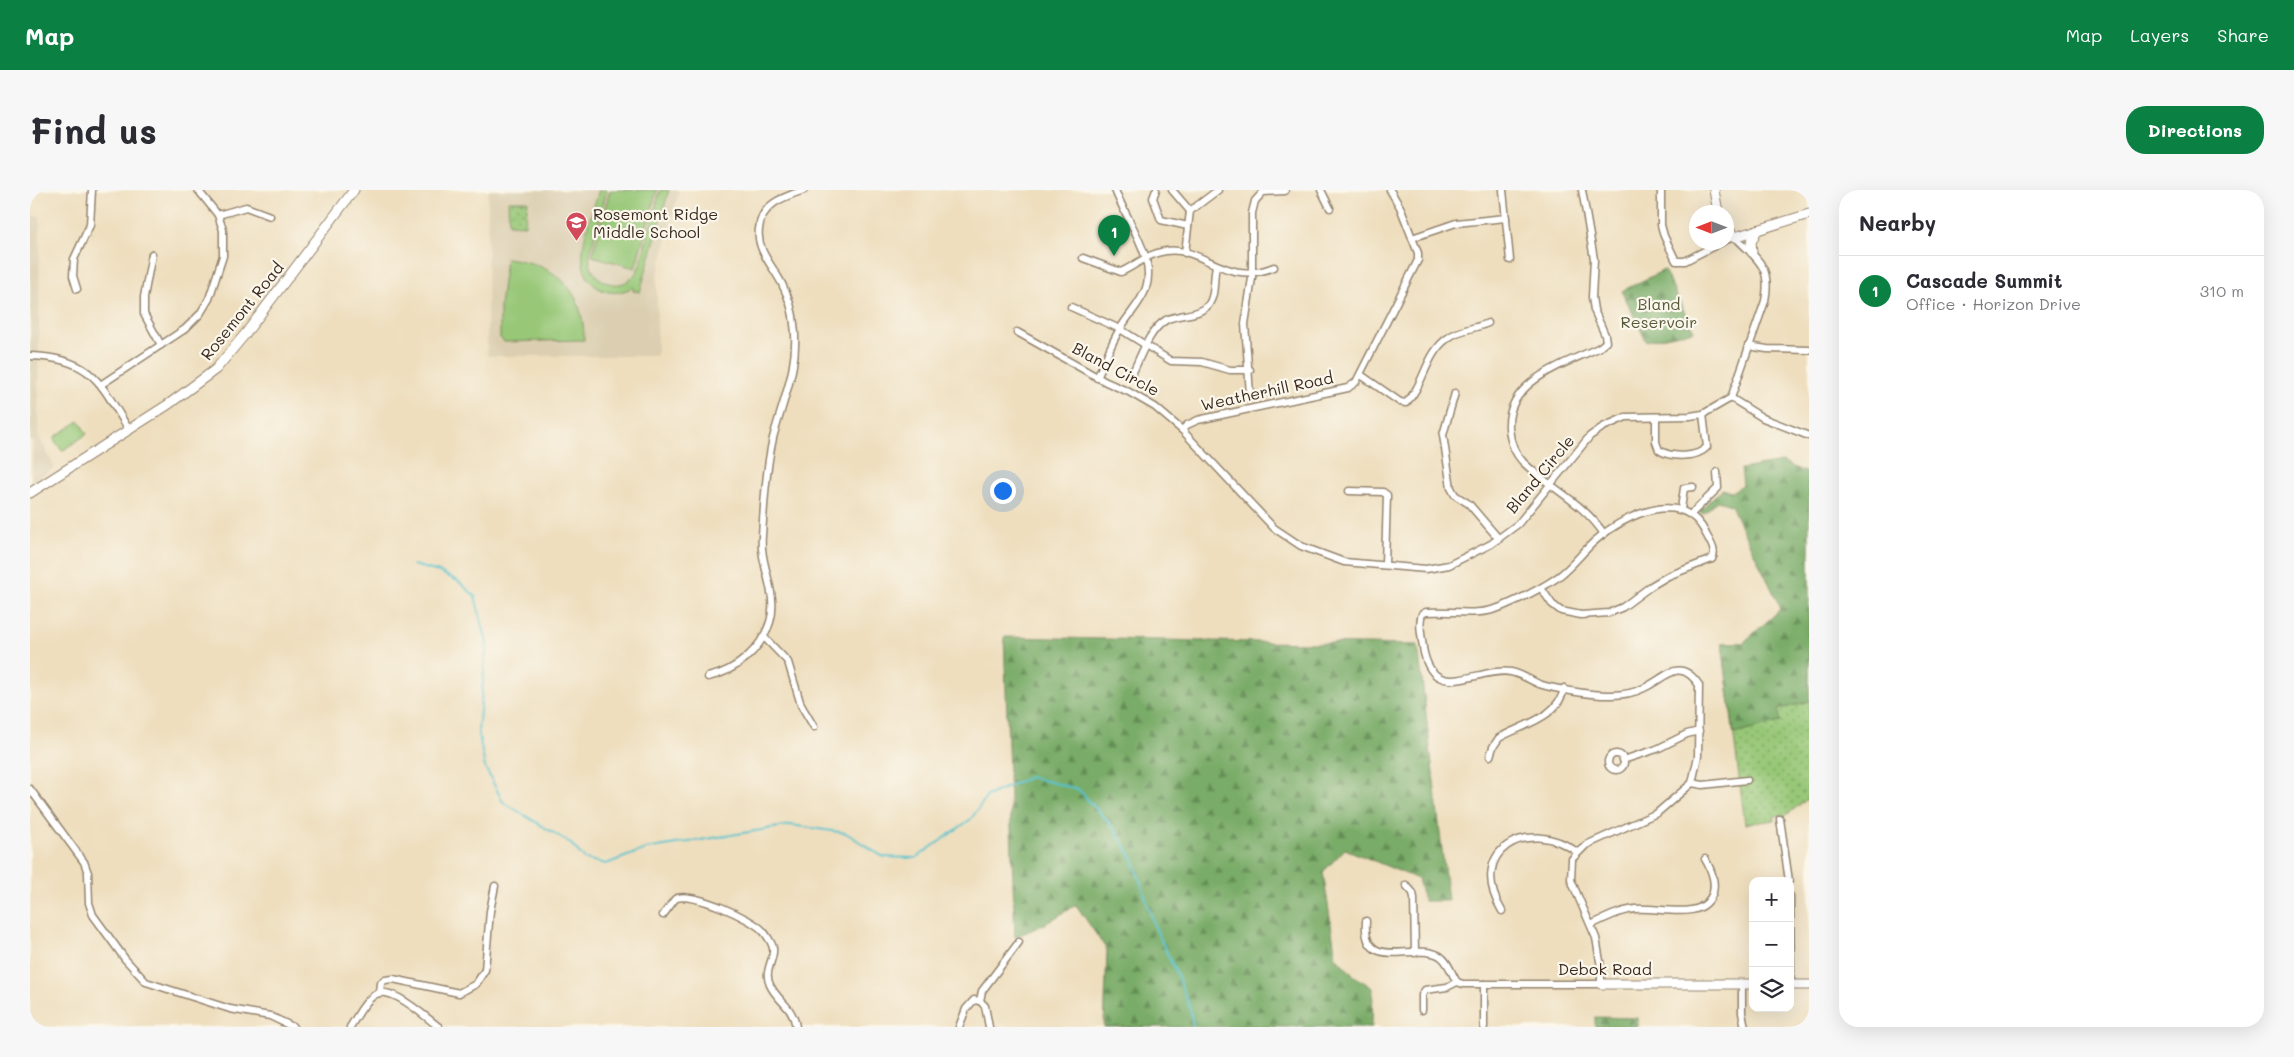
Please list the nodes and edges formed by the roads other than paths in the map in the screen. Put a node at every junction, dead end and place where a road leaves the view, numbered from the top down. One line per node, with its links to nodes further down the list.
1 (92, 190): 38 (street)
2 (198, 190): 20 (street)
3 (354, 190): 58 (main road, Rosemont Road)
4 (804, 190): 72 (street)
5 (1115, 190): 33 (street)
6 (1156, 190): 23 (street)
7 (1172, 190): 18 (street)
8 (1218, 190): 18 (street)
9 (1320, 190): 17 (street)
10 (1390, 190): 25 (street, Weatherhill Road)
11 (1503, 190): 22 (street)
12 (1582, 190): 62 (street)
13 (1661, 190): 28 (street)
14 (1714, 190): 16 (main road)
15 (1285, 191): 37 (street)
16 (1717, 205)
17 (1330, 208)
18 (1190, 211): 23 (street)
19 (1809, 214): 24 (main road)
20 (218, 215): 21 (street); 43 (street)
21 (270, 216)
22 (1506, 218): 25 (street); 34 (street)
23 (1188, 226): 29 (street)
24 (1757, 230): 26 (main road); 30 (main road)
25 (1412, 238): 50 (street, Weatherhill Road)
26 (1734, 238)
27 (1734, 241): 30 (street)
28 (1706, 250)
29 (1185, 252): 33 (street); 35 (street)
30 (1752, 252): 45 (street)
31 (152, 254): 43 (street)
32 (1083, 258): 33 (street)
33 (1146, 258): 41 (street)
34 (1510, 260)
35 (1216, 266): 37 (street); 44 (street)
36 (1274, 267): 37 (street)
37 (1252, 273): 48 (street)
38 (77, 289)
39 (1071, 307): 41 (street)
40 (1488, 323): 50 (street)
41 (1120, 329): 44 (street); 51 (street)
42 (1017, 332): 51 (street, Bland Circle)
43 (161, 345): 52 (street)
44 (1146, 345): 48 (street); 49 (street)
45 (1748, 346): 46 (street); 55 (street)
46 (1809, 350)
47 (30, 356): 52 (street)
48 (1250, 370): 54 (street)
49 (1133, 372)
50 (1361, 375): 59 (street, Weatherhill Road)
51 (1098, 378): 59 (street, Bland Circle)
52 (102, 384): 58 (street)
53 (1455, 392): 69 (street)
54 (1250, 394)
55 (1731, 398): 56 (street, Bland Circle); 60 (street)
56 (1703, 414): 57 (street, Bland Circle); 57 (street)
57 (1656, 417): 62 (street, Bland Circle)
58 (129, 430): 65 (main road, Rosemont Road)
59 (1182, 430): 70 (street, Bland Circle)
60 (1809, 436)
61 (1717, 472): 67 (street)
62 (1552, 484): 68 (street); 69 (street, Bland Circle)
63 (1693, 487): 66 (street)
64 (1349, 491): 70 (street)
65 (30, 492)
66 (1681, 509): 67 (street); 68 (street)
67 (1691, 514): 71 (street)
68 (1604, 534): 71 (street)
69 (1499, 539): 70 (street, Bland Circle)
70 (1385, 565)
71 (1541, 588): 74 (street)
72 (764, 637): 73 (street); 75 (street)
73 (708, 676)
74 (1564, 688): 76 (street); 77 (street)
75 (814, 727)
76 (1699, 731): 78 (street); 80 (street)
77 (1490, 756)
78 (1623, 760)
79 (1747, 780): 80 (street)
80 (1692, 783): 83 (street)
81 (30, 789): 106 (street)
82 (1780, 819): 85 (street)
83 (1577, 852): 88 (street); 92 (street)
84 (1705, 859): 92 (street)
85 (1788, 877)
86 (1406, 885): 94 (street)
87 (495, 886): 103 (street)
88 (1502, 911)
89 (664, 915): 110 (street)
90 (1366, 921): 94 (street)
91 (1790, 922): 95 (street)
92 (1591, 924): 98 (street)
93 (1019, 942): 104 (street)
94 (1415, 952): 96 (street)
95 (1791, 967)
96 (1457, 982): 97 (street, Debok Road); 105 (street)
97 (1484, 984): 98 (street, Debok Road); 113 (street)
98 (1601, 984): 99 (main road, Debok Road)
99 (1742, 984): 100 (main road, Debok Road); 114 (street)
100 (1749, 984)
101 (1809, 984): 102 (main road)
102 (1794, 985)
103 (380, 993): 108 (street); 109 (street)
104 (980, 1001): 111 (street); 112 (street)
105 (1422, 1010)
106 (280, 1024): 107 (street)
107 (293, 1027)
108 (350, 1027)
109 (438, 1027)
110 (796, 1027)
111 (959, 1027)
112 (989, 1027)
113 (1484, 1027)
114 (1745, 1027)

